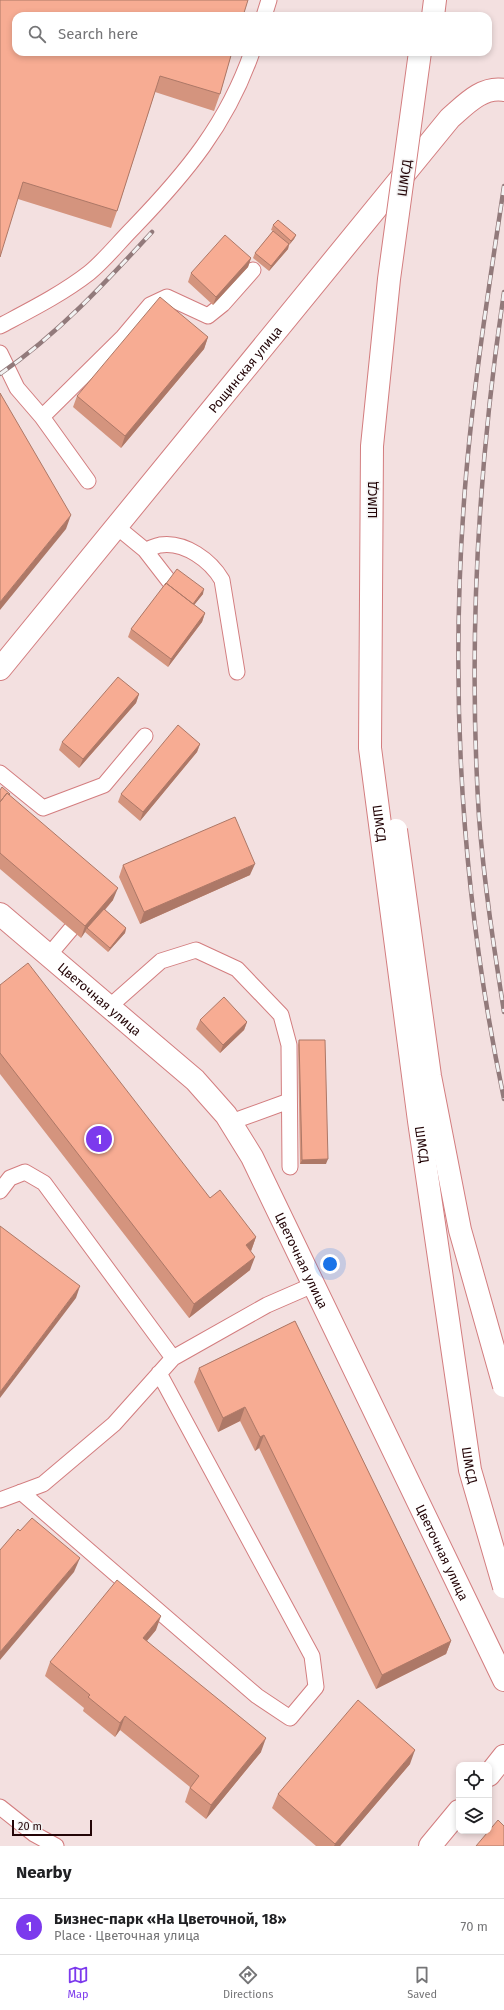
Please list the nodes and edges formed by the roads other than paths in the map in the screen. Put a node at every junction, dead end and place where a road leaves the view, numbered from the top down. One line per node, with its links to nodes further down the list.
1 (269, 0): 4 (lane)
2 (426, 0): 5 (main road)
3 (435, 0): 6 (main road)
4 (265, 12)
5 (424, 12)
6 (434, 12)
7 (251, 56): 12 (lane)
8 (419, 56): 37 (main road, ШМСД, bridge)
9 (428, 56): 34 (main road, ШМСД, bridge)
10 (504, 90): 16 (main road, Рощинская улица)
11 (253, 270): 14 (lane)
12 (0, 326)
13 (0, 353): 14 (lane)
14 (42, 417): 15 (lane)
15 (88, 481)
16 (117, 528): 17 (lane); 19 (main road, Рощинская улица)
17 (146, 550): 18 (lane); 20 (lane)
18 (169, 581)
19 (0, 670)
20 (236, 672)
21 (145, 736): 22 (lane)
22 (0, 773)
23 (0, 914): 25 (main road, Цветочная улица)
24 (71, 930): 25 (lane)
25 (49, 955): 26 (main road, Цветочная улица)
26 (108, 1007): 27 (lane); 28 (main road, Цветочная улица)
27 (289, 1101): 28 (lane); 29 (lane)
28 (231, 1122): 31 (main road, Цветочная улица)
29 (290, 1167)
30 (0, 1191): 32 (lane)
31 (313, 1285): 32 (lane); 38 (main road, Цветочная улица)
32 (173, 1358): 33 (lane)
33 (160, 1374): 35 (lane); 35 (lane)
34 (504, 1386)
35 (21, 1492): 36 (lane)
36 (0, 1500)
37 (504, 1587)
38 (504, 1680)
39 (0, 1807): 41 (lane)
40 (456, 1815): 42 (main road)
41 (56, 1846)
42 (430, 1846)

